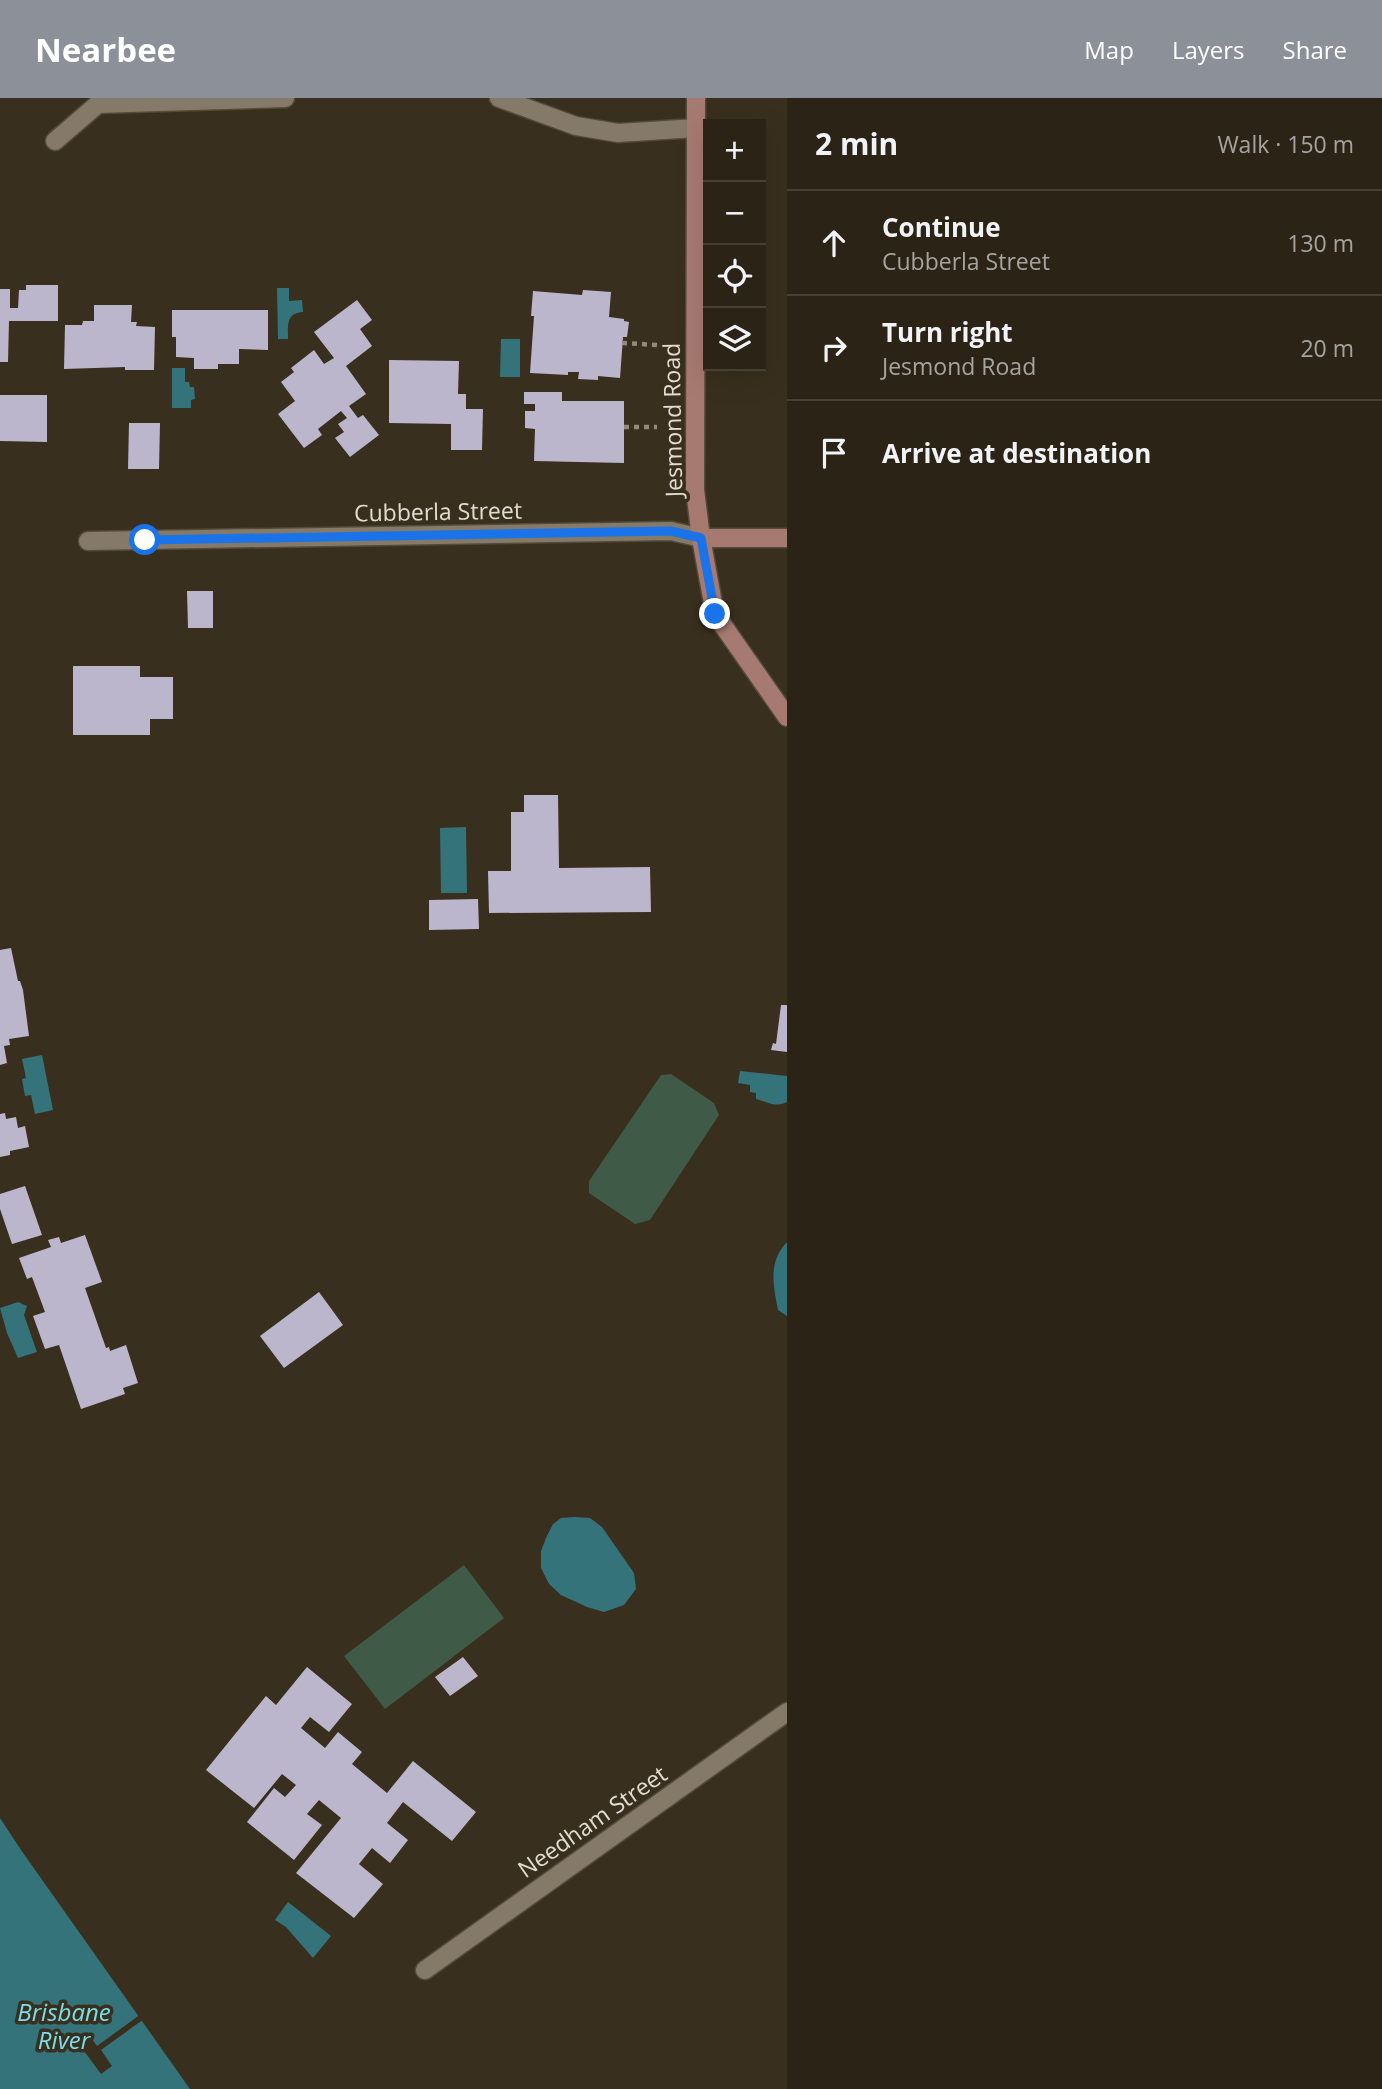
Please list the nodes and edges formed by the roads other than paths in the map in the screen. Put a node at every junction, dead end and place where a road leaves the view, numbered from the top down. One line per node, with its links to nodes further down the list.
1 (285, 98): 4 (street)
2 (499, 98): 5 (street)
3 (696, 98): 5 (street, Jesmond Road)
4 (94, 101): 6 (street)
5 (696, 128): 7 (street, Jesmond Road)
6 (55, 141)
7 (701, 538): 8 (street, Cubberla Street); 9 (street, Cubberla Street); 10 (street, Jesmond Road)
8 (787, 538)
9 (88, 541)
10 (787, 717)
11 (787, 1712): 12 (street, Needham Street)
12 (425, 1970)

